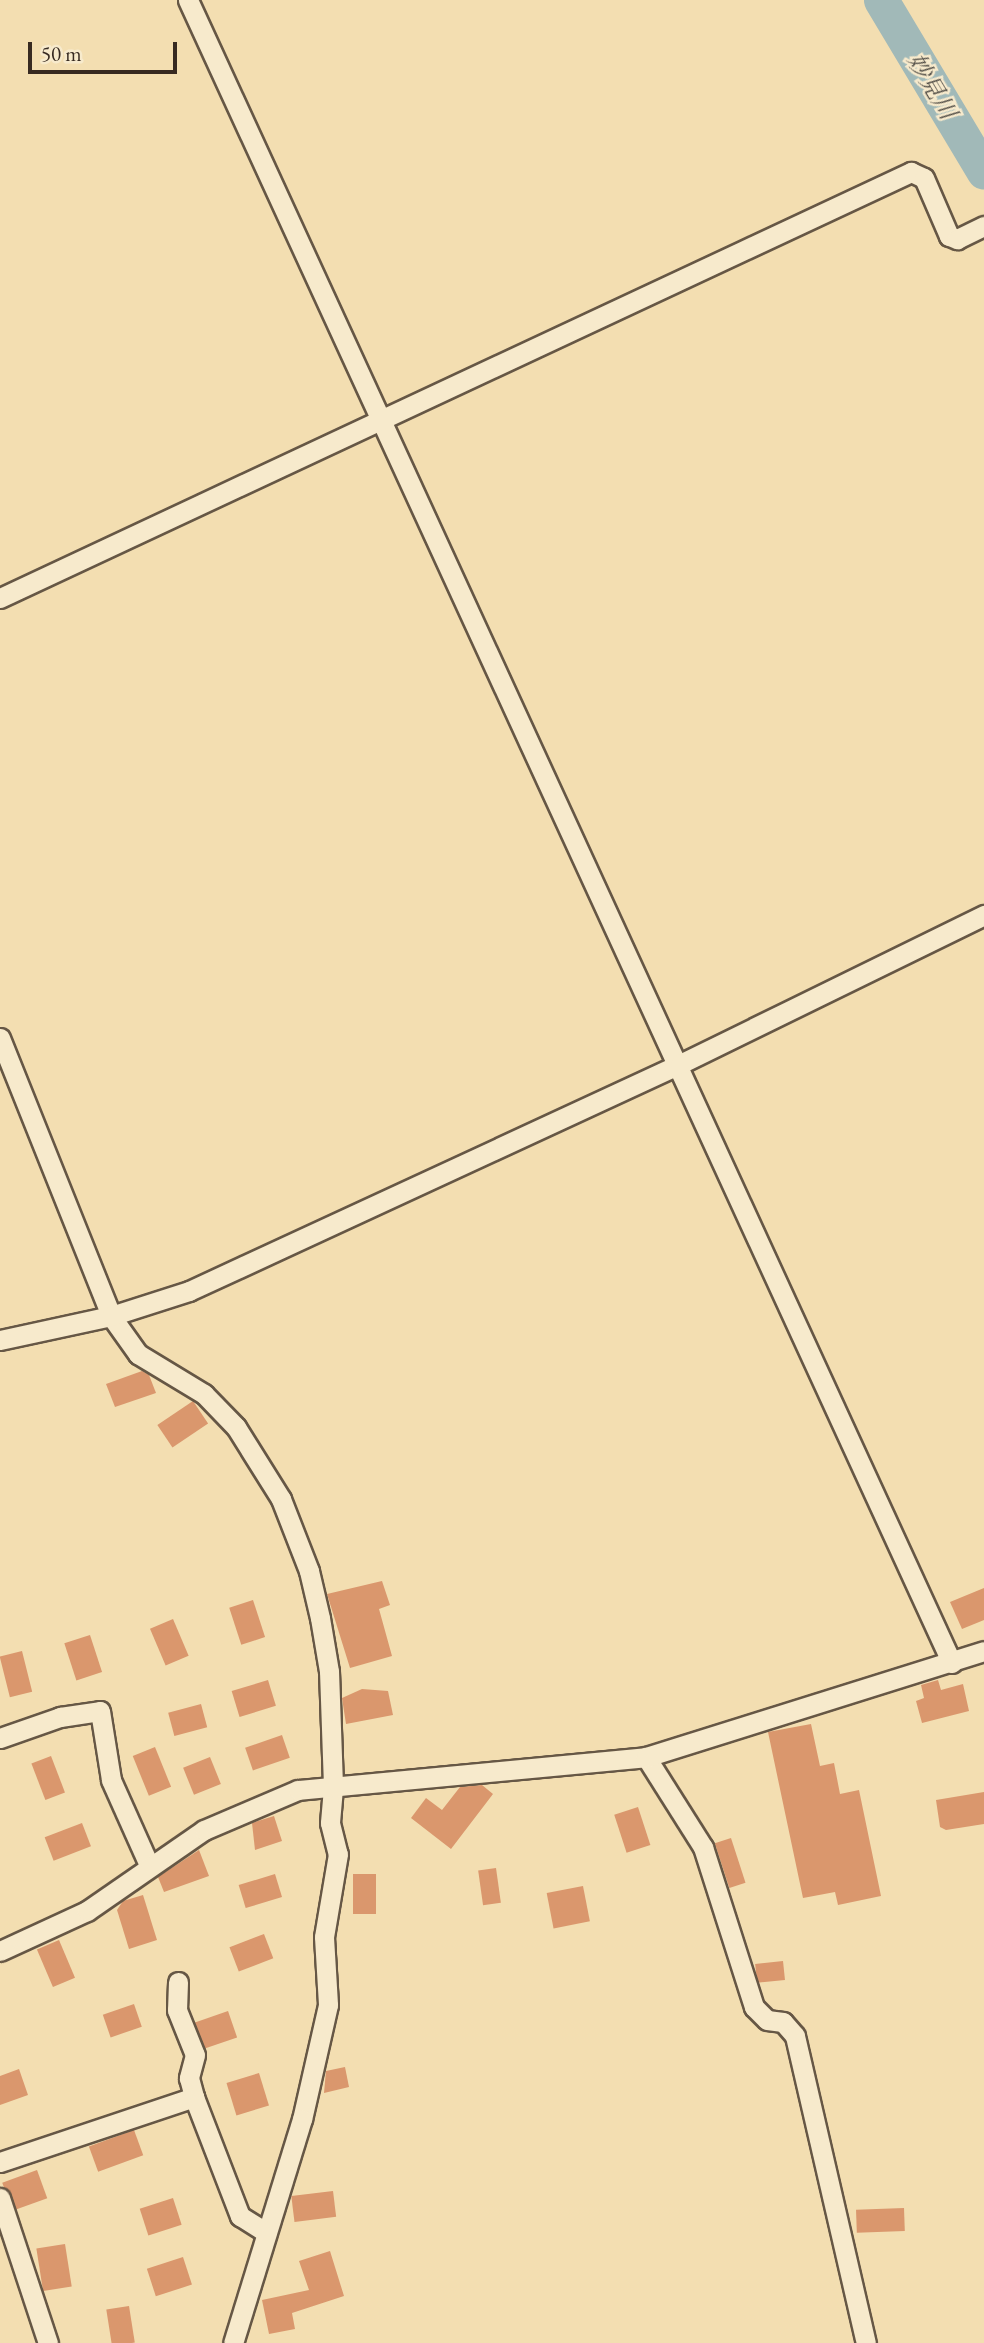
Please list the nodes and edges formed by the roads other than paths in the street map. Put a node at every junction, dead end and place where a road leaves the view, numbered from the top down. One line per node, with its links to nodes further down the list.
1 (188, 0): 3 (street)
2 (984, 226): 3 (street)
3 (382, 421): 4 (street); 7 (street)
4 (0, 598)
5 (984, 915): 7 (street)
6 (0, 1038): 8 (street)
7 (680, 1064): 8 (street); 11 (street)
8 (111, 1316): 9 (street); 14 (street)
9 (0, 1340)
10 (984, 1651): 11 (street)
11 (952, 1663): 13 (street)
12 (0, 1738): 15 (street)
13 (646, 1757): 14 (street); 24 (street)
14 (333, 1788): 15 (street); 21 (street)
15 (149, 1866): 16 (street)
16 (0, 1951)
17 (178, 1982): 18 (street)
18 (194, 2097): 19 (street); 21 (street)
19 (0, 2162)
20 (0, 2198): 22 (street)
21 (264, 2231): 23 (street)
22 (48, 2343)
23 (233, 2343)
24 (866, 2343)

